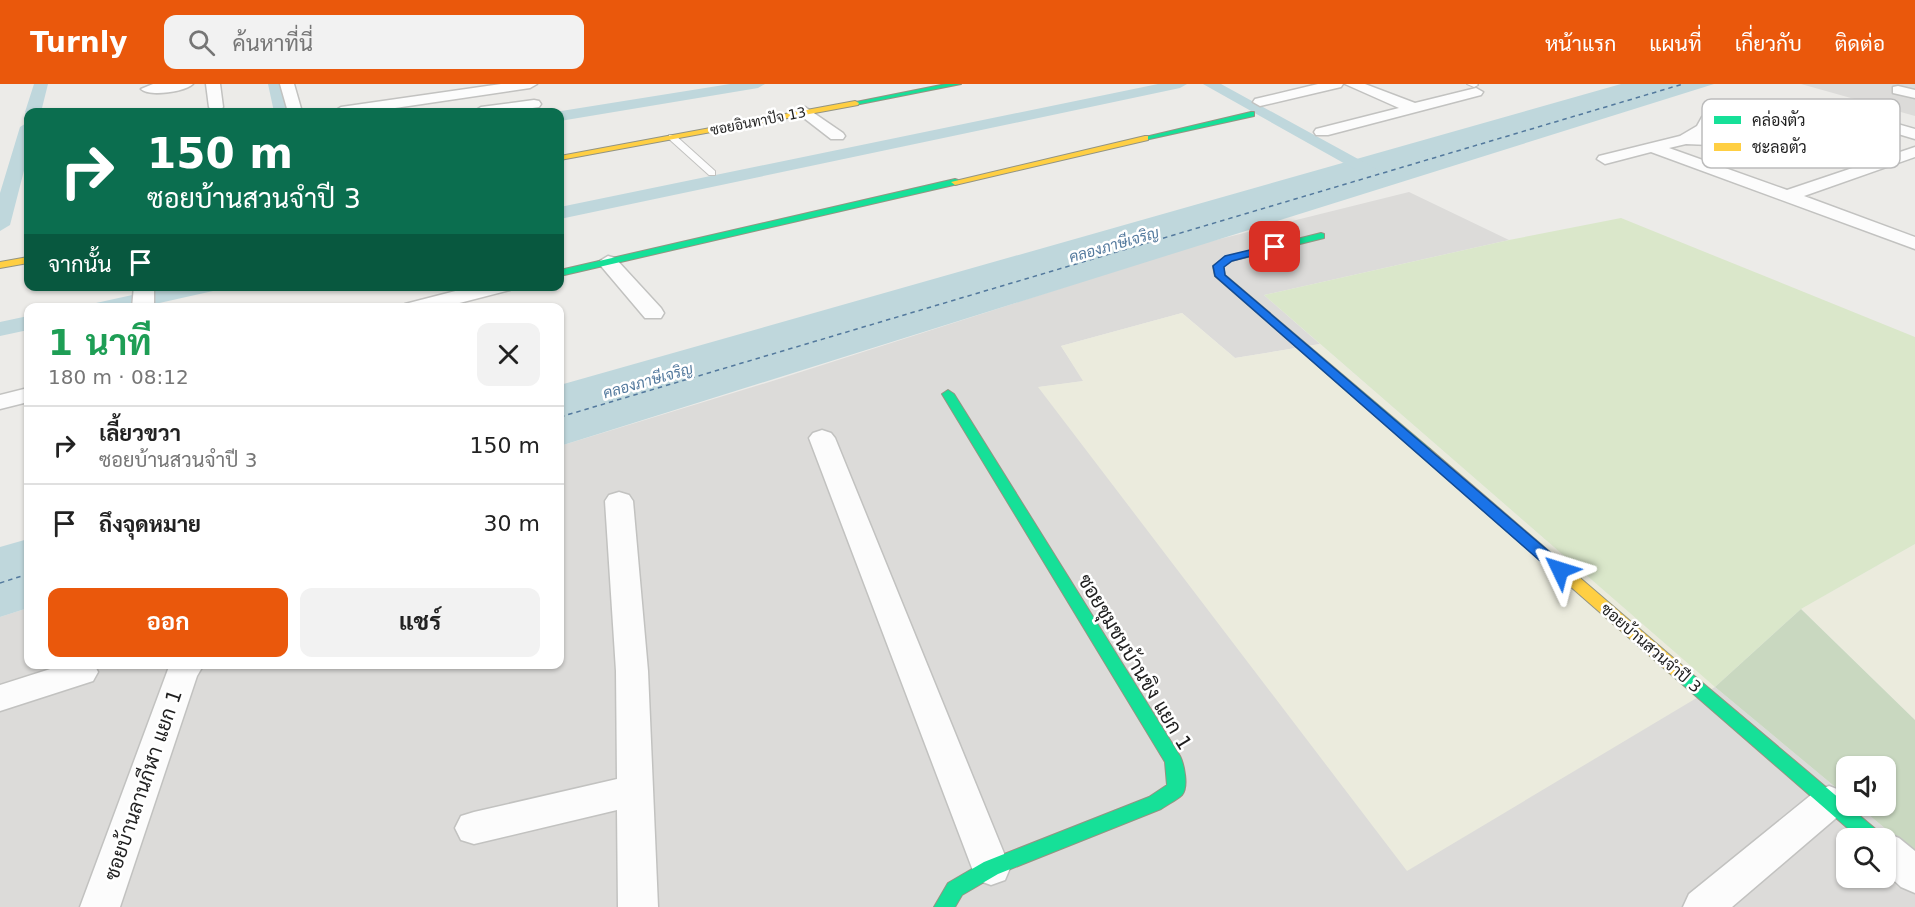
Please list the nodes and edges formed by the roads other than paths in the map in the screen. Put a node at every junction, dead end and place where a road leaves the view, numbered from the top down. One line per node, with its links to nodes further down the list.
1 (186, 84): 10 (street)
2 (213, 84): 14 (street)
3 (287, 84): 15 (street)
4 (530, 84): 11 (street)
5 (957, 84): 21 (street, ซอยอินทาปัจ 13)
6 (1336, 84): 19 (street)
7 (1352, 84): 20 (street)
8 (1474, 87): 20 (street)
9 (1898, 90): 12 (street)
10 (148, 91)
11 (461, 94): 16 (street); 17 (street)
12 (1915, 94)
13 (534, 104): 18 (street)
14 (216, 107)
15 (294, 108)
16 (368, 108)
17 (466, 108)
18 (508, 108)
19 (1255, 108): 43 (street)
20 (1413, 108): 24 (street)
21 (806, 112): 26 (street); 27 (street, ซอยอินทาปัจ 13)
22 (1702, 130): 28 (street)
23 (1900, 130): 25 (street)
24 (1322, 132)
25 (1915, 134)
26 (837, 136)
27 (672, 137): 32 (street, ซอยอินทาปัจ 13); 38 (lane)
28 (1686, 139): 29 (street); 30 (street)
29 (1702, 140)
30 (1654, 148): 34 (street); 35 (street)
31 (1915, 152): 33 (street)
32 (564, 157)
33 (1900, 157)
34 (1605, 159)
35 (1702, 165)
36 (1710, 168): 39 (street)
37 (1869, 168): 39 (street)
38 (712, 173)
39 (1788, 196): 41 (street)
40 (1321, 236): 58 (street, ซอยบ้านสวนจำปี 3)
41 (1915, 243)
42 (24, 261): 44 (street)
43 (609, 262): 45 (street); 48 (street)
44 (0, 266)
45 (564, 272)
46 (482, 291): 47 (street)
47 (433, 303)
48 (653, 313)
49 (948, 394): 62 (street, ซอยชุมชนบ้านขิง แยก 1)
50 (24, 396): 51 (street)
51 (0, 402)
52 (822, 438): 62 (street)
53 (619, 501): 57 (street)
54 (184, 669): 64 (street, ซอยบ้านลานกีฬา แยก 1)
55 (82, 672): 56 (street)
56 (0, 698)
57 (635, 790): 59 (street); 65 (street)
58 (1829, 802): 60 (street, ซอยบ้านสวนจำปี 3); 67 (street)
59 (474, 828)
60 (1860, 828)
61 (1896, 859): 63 (street)
62 (991, 868): 66 (street, ซอยชุมชนบ้านขิง แยก 1)
63 (1915, 875)
64 (100, 907)
65 (638, 907)
66 (944, 907)
67 (1702, 907)

